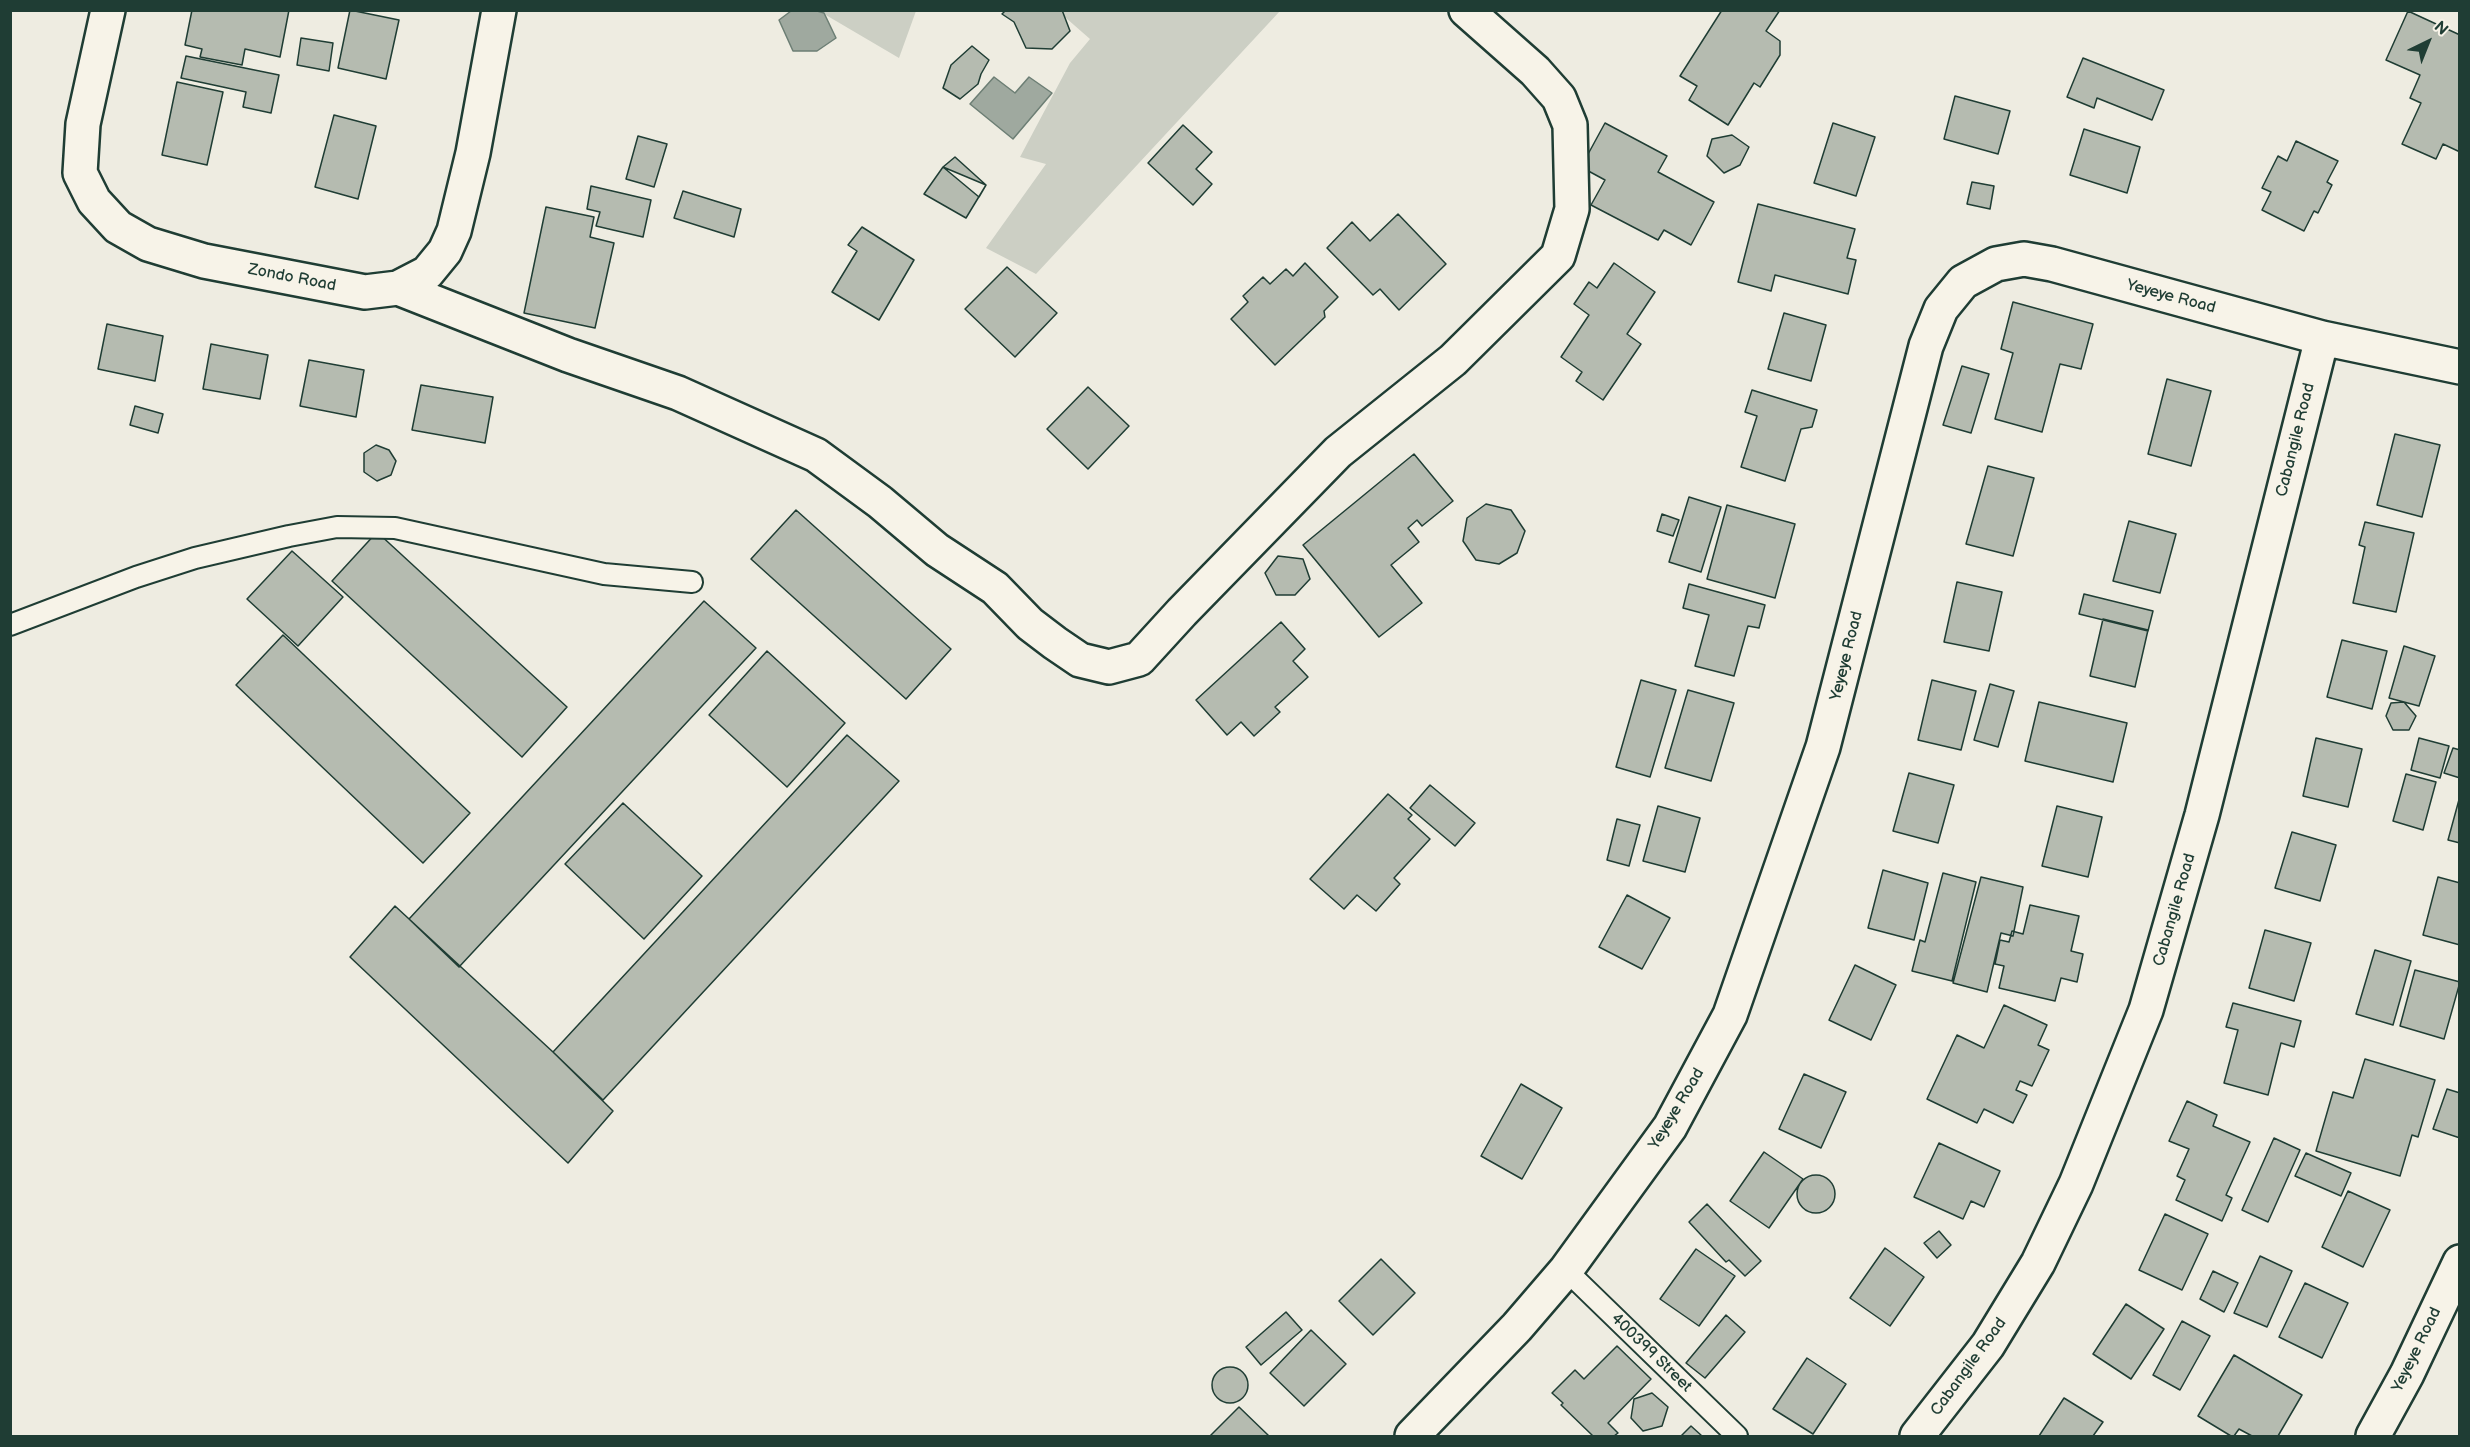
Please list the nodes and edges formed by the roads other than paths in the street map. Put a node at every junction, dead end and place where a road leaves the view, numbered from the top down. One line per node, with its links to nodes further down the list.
1 (108, 10): 4 (street, Zondo Road)
2 (499, 10): 4 (street, Zondo Road)
3 (1466, 10): 4 (street)
4 (398, 288)
5 (2322, 338): 6 (street, Yeyeye Road); 10 (street, Yeyeye Road); 13 (street, Cabangile Road)
6 (2460, 367)
7 (692, 582): 8 (lane)
8 (10, 625)
9 (2460, 1262): 14 (street, Yeyeye Road)
10 (1566, 1270): 11 (street, Yeyeye Road); 12 (lane, 400399 Street)
11 (1412, 1437)
12 (1737, 1437)
13 (1917, 1437)
14 (2373, 1437)

